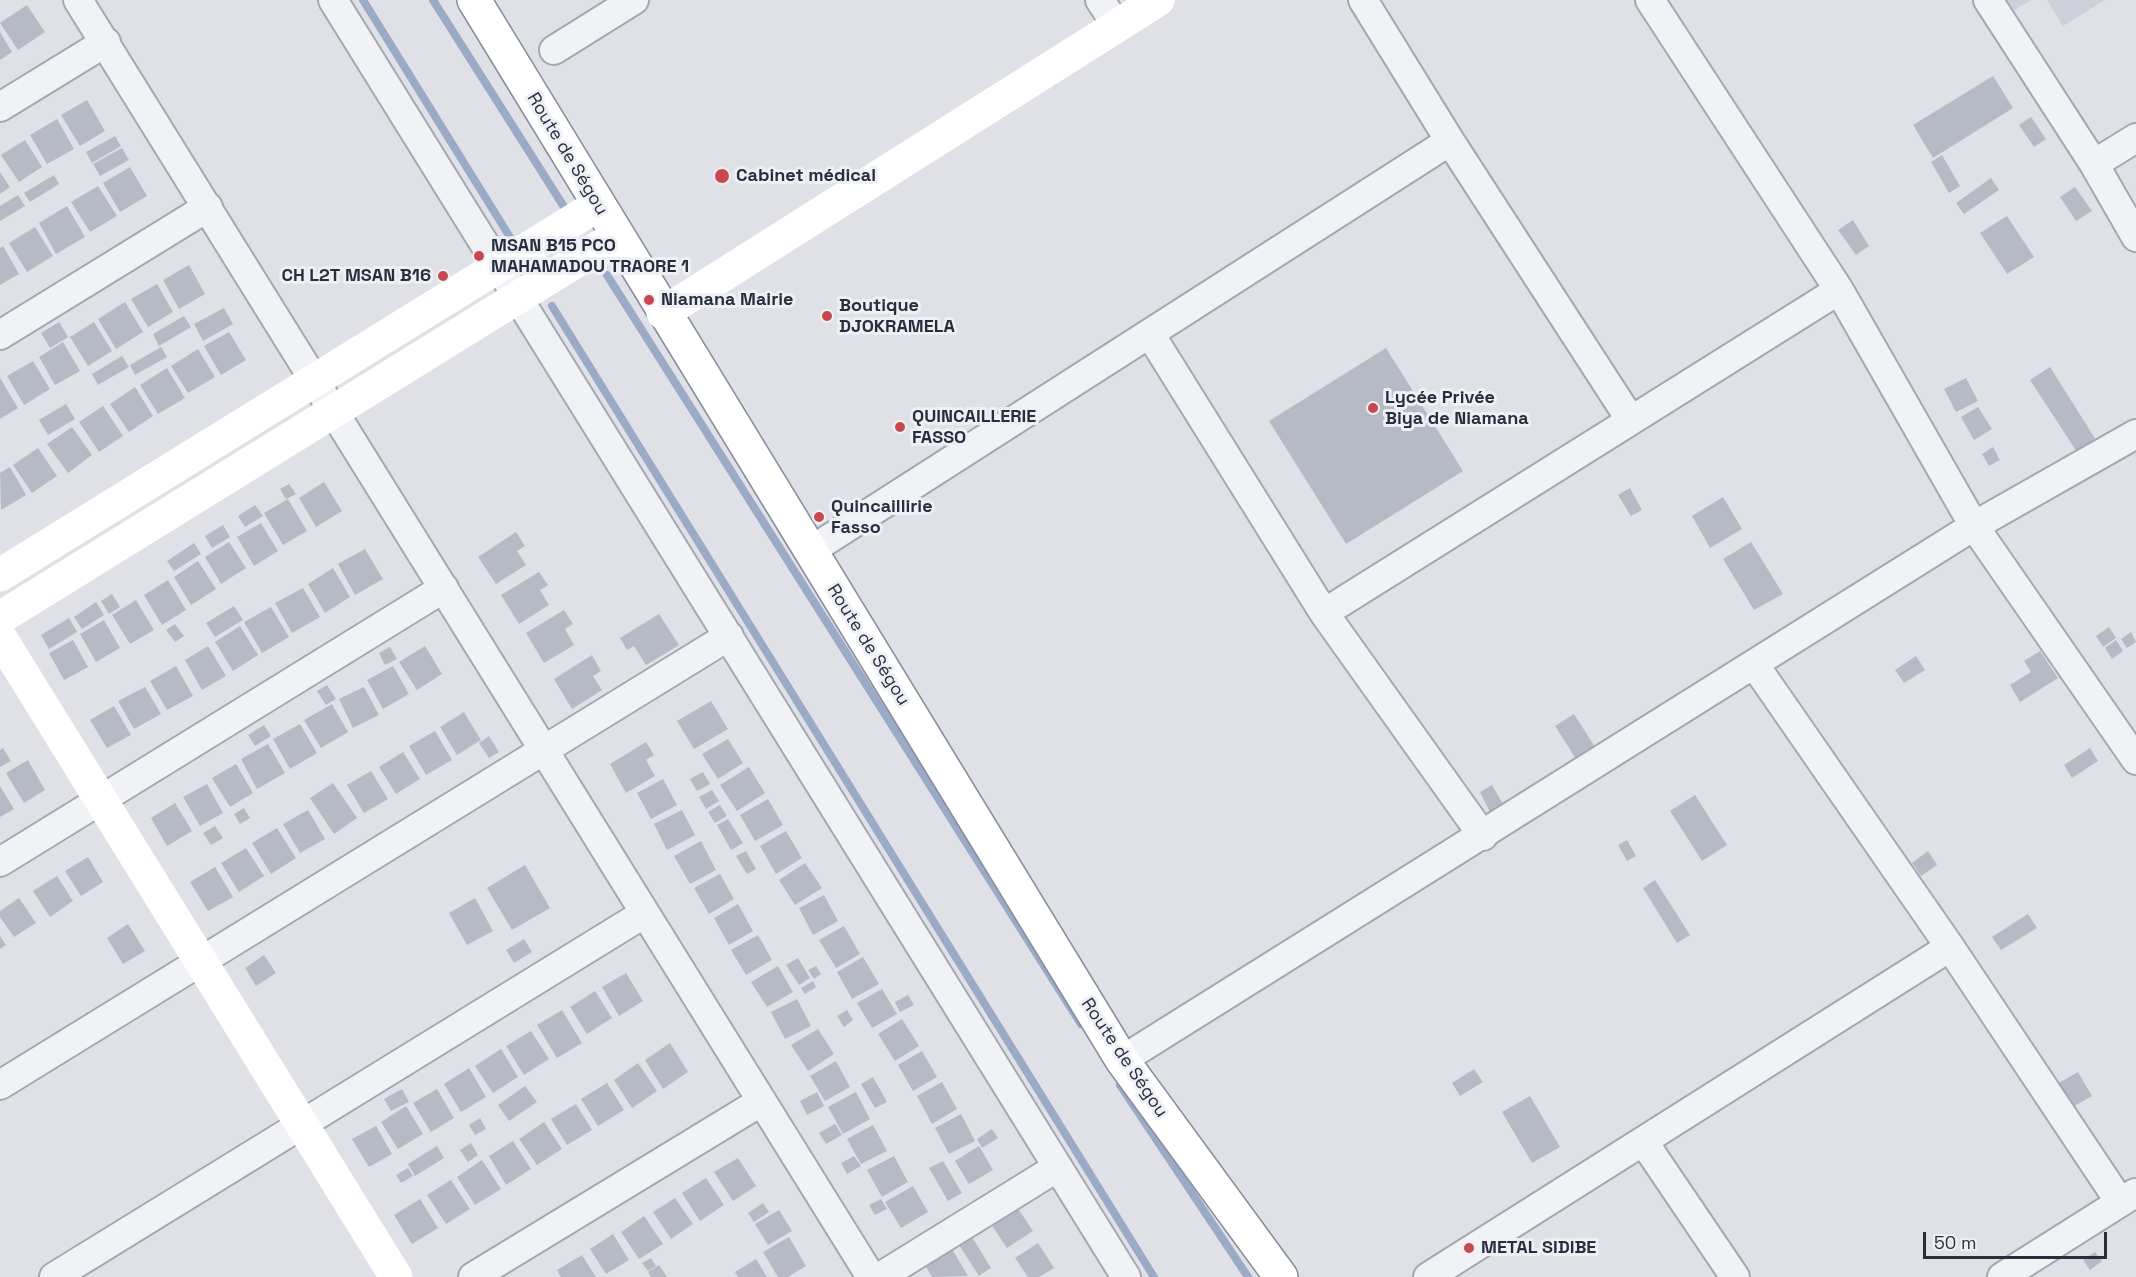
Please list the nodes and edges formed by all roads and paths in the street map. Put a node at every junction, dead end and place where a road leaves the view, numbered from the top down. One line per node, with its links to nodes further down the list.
1 (78, 0): 10 (street)
2 (333, 0): 20 (street)
3 (474, 0): 16 (main road, Route de Ségou)
4 (634, 0): 11 (street)
5 (1158, 0): 9 (main road)
6 (1363, 0): 14 (street)
7 (1988, 0): 15 (street)
8 (1660, 4): 21 (street)
9 (1109, 13): 23 (main road)
10 (106, 42): 12 (street); 17 (street)
11 (554, 50)
12 (0, 107)
13 (2136, 138): 15 (street)
14 (1450, 141): 24 (street); 28 (street)
15 (2094, 164): 19 (street)
16 (598, 205): 18 (main road, Route de Ségou); 20 (main road)
17 (208, 207): 25 (street); 26 (street)
18 (617, 236): 22 (main road); 23 (main road, Route de Ségou)
19 (2136, 237)
20 (500, 265): 22 (street); 26 (main road)
21 (1839, 290): 28 (street); 30 (street)
22 (519, 297): 27 (main road); 36 (street)
23 (663, 313): 31 (main road, Route de Ségou)
24 (1150, 334): 31 (street); 34 (street)
25 (0, 335)
26 (315, 380): 27 (street); 32 (main road)
27 (334, 411): 33 (street); 35 (main road)
28 (1630, 419): 34 (street)
29 (2136, 434): 30 (street)
30 (1974, 526): 38 (street); 40 (street)
31 (810, 551): 47 (main road, Route de Ségou)
32 (0, 574)
33 (444, 588): 39 (street); 41 (street)
34 (1324, 613): 42 (street)
35 (0, 618)
36 (729, 636): 39 (street); 52 (street)
37 (0, 637): 41 (main road)
38 (1754, 664): 42 (street); 45 (street)
39 (544, 750): 44 (street); 46 (street)
40 (2136, 760)
41 (100, 800): 43 (street); 46 (main road)
42 (1483, 836): 47 (street)
43 (0, 862)
44 (645, 913): 49 (street); 50 (street)
45 (1950, 948): 51 (street); 53 (street)
46 (201, 962): 48 (street); 50 (main road)
47 (1122, 1060): 60 (main road, Route de Ségou)
48 (0, 1085)
49 (762, 1101): 56 (street); 57 (street)
50 (302, 1125): 54 (street); 55 (main road)
51 (1643, 1141): 61 (street); 62 (street)
52 (1058, 1167): 58 (street); 59 (street)
53 (2128, 1197): 63 (street)
54 (54, 1277)
55 (396, 1277)
56 (473, 1277)
57 (871, 1277)
58 (879, 1277)
59 (1126, 1277)
60 (1281, 1277)
61 (1428, 1277)
62 (1736, 1277)
63 (2002, 1277)

